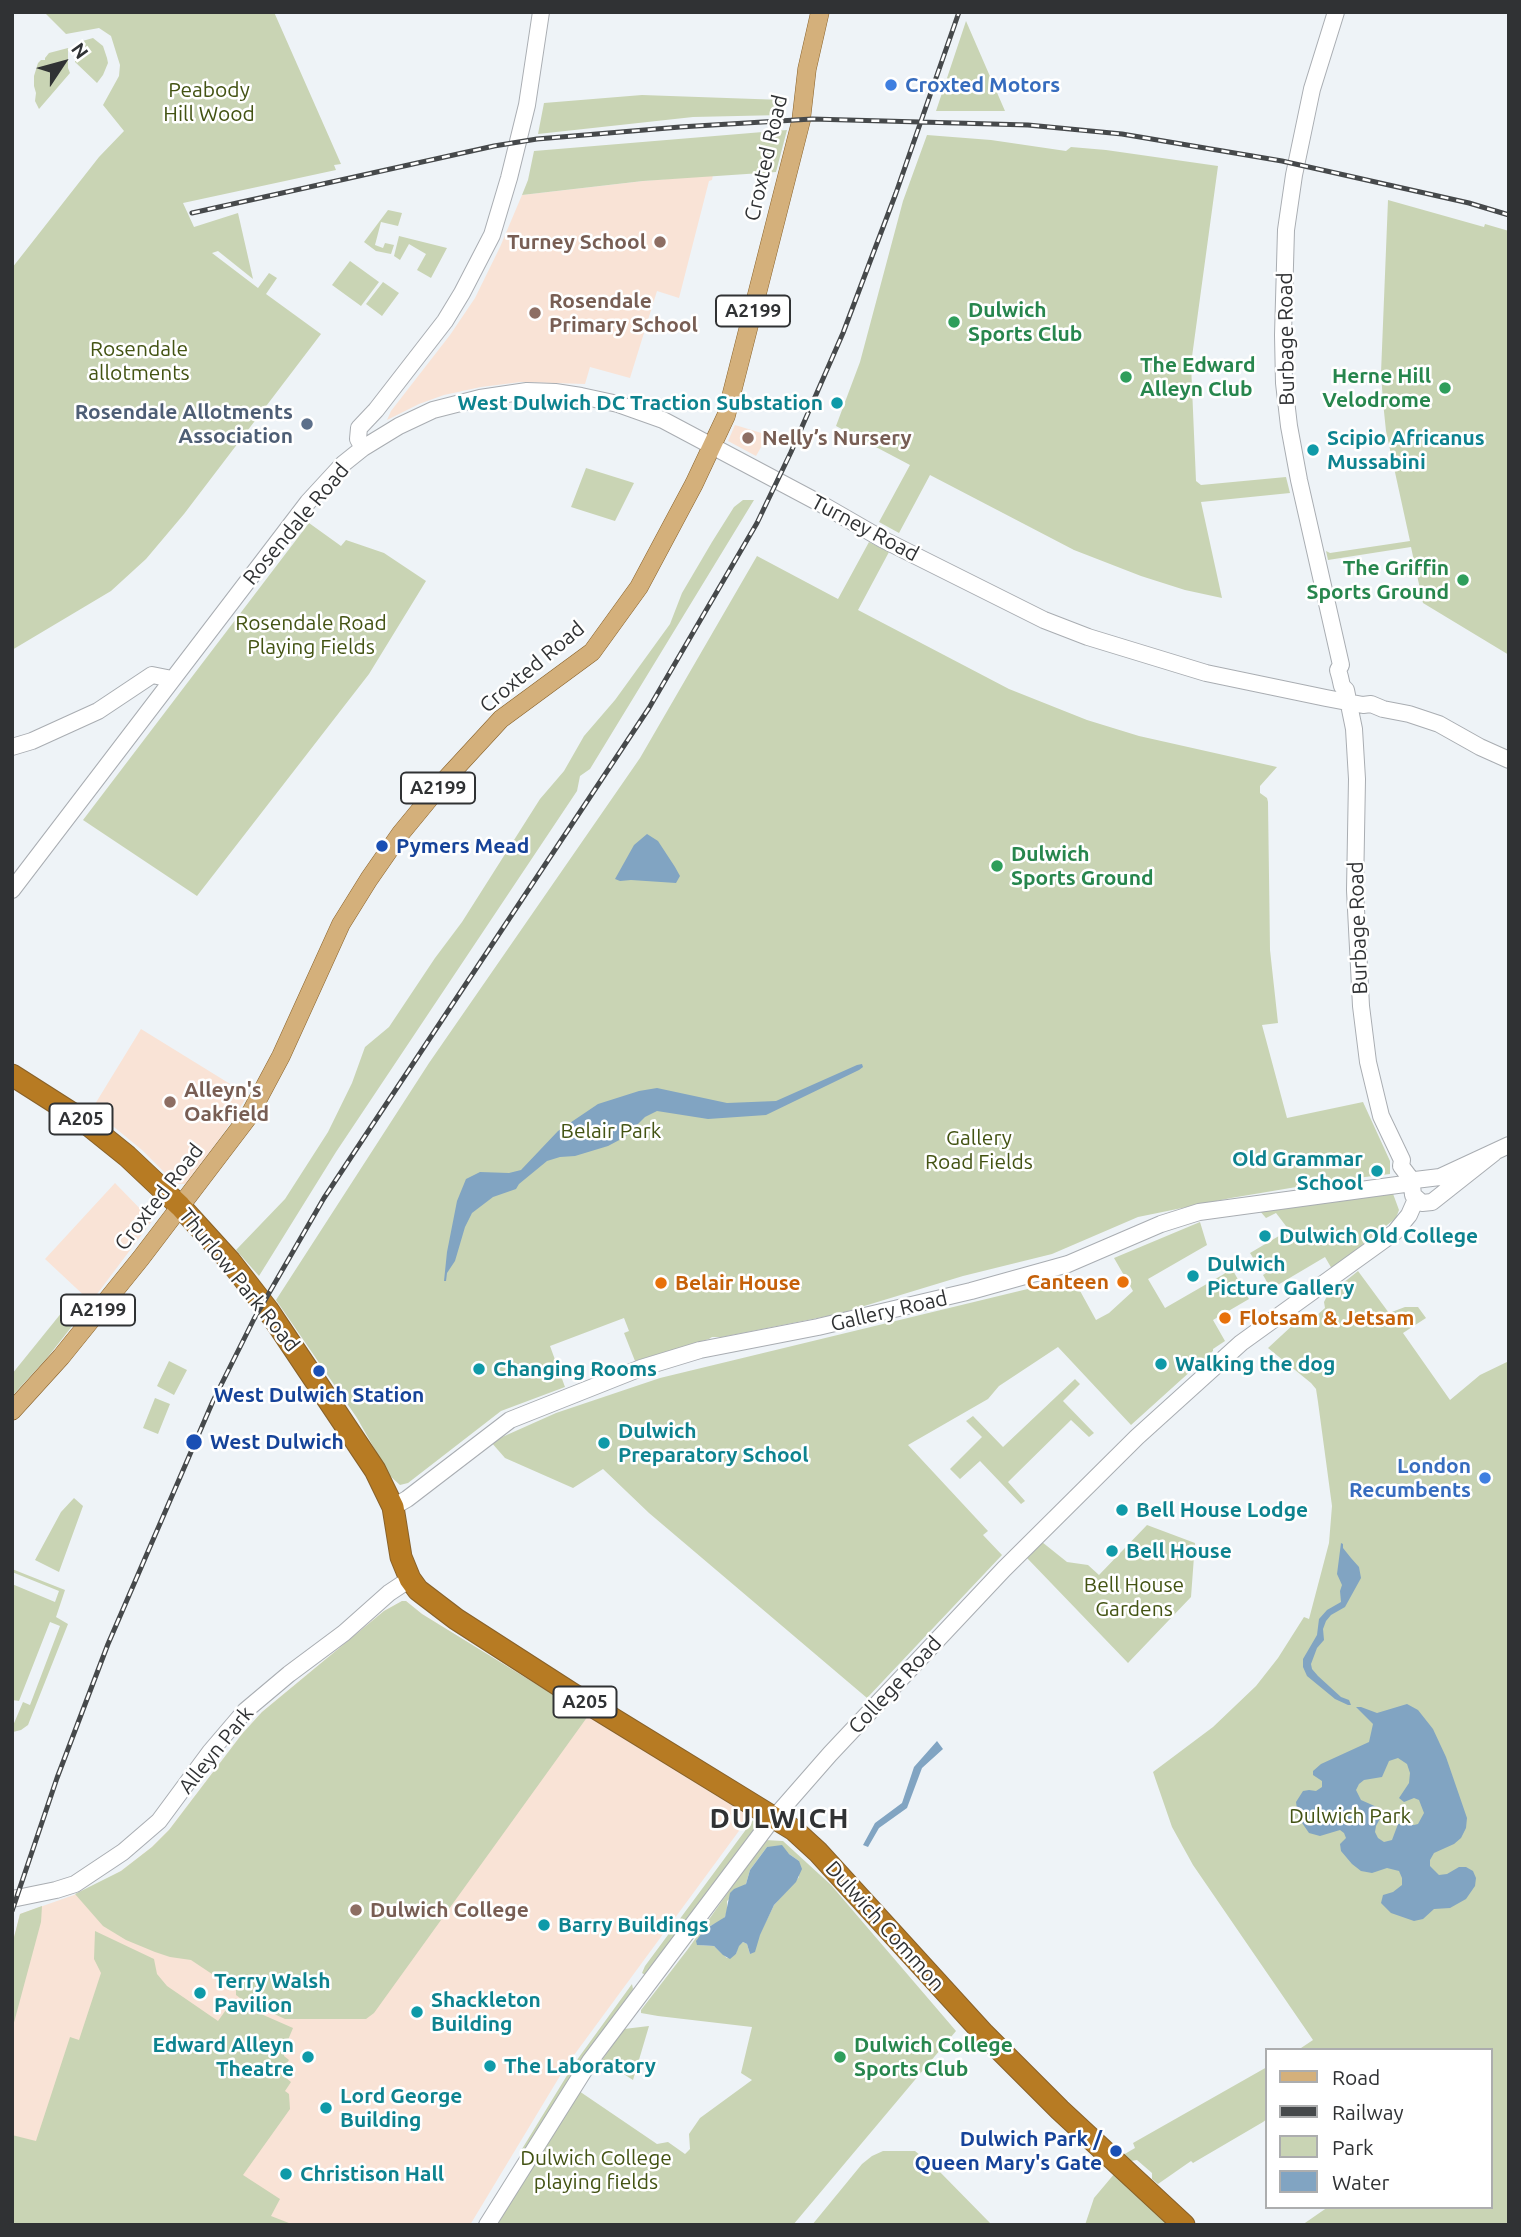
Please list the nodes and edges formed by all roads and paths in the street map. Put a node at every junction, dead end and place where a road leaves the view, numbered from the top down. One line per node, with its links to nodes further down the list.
1 (541, 12): 4 (street)
2 (820, 12): 5 (main road, Croxted Road / A2199)
3 (1336, 12): 7 (street, Burbage Road)
4 (368, 445): 5 (street, Turney Road); 6 (street, Rosendale Road)
5 (713, 446): 7 (street, Turney Road); 16 (main road, Croxted Road / A2199)
6 (172, 679): 8 (street); 9 (street, Rosendale Road)
7 (1353, 699): 11 (street, Turney Road); 15 (street, Burbage Road)
8 (113, 703): 9 (street); 10 (street)
9 (143, 717): 12 (street, Rosendale Road)
10 (12, 747)
11 (1509, 760)
12 (12, 890)
13 (12, 1075): 16 (highway, Thurlow Park Road / A205)
14 (1509, 1144): 15 (street)
15 (1426, 1187): 18 (street, Gallery Road); 20 (street, College Road)
16 (180, 1206): 17 (main road, Croxted Road / A2199); 18 (highway, Thurlow Park Road / A205)
17 (12, 1411)
18 (393, 1507): 19 (highway, Thurlow Park Road / A205)
19 (410, 1579): 20 (highway, Dulwich Common / A205); 21 (street, Alleyn Park)
20 (775, 1817): 22 (street, College Road); 23 (highway, Dulwich Common / A205)
21 (12, 1899)
22 (487, 2225)
23 (1184, 2225)

